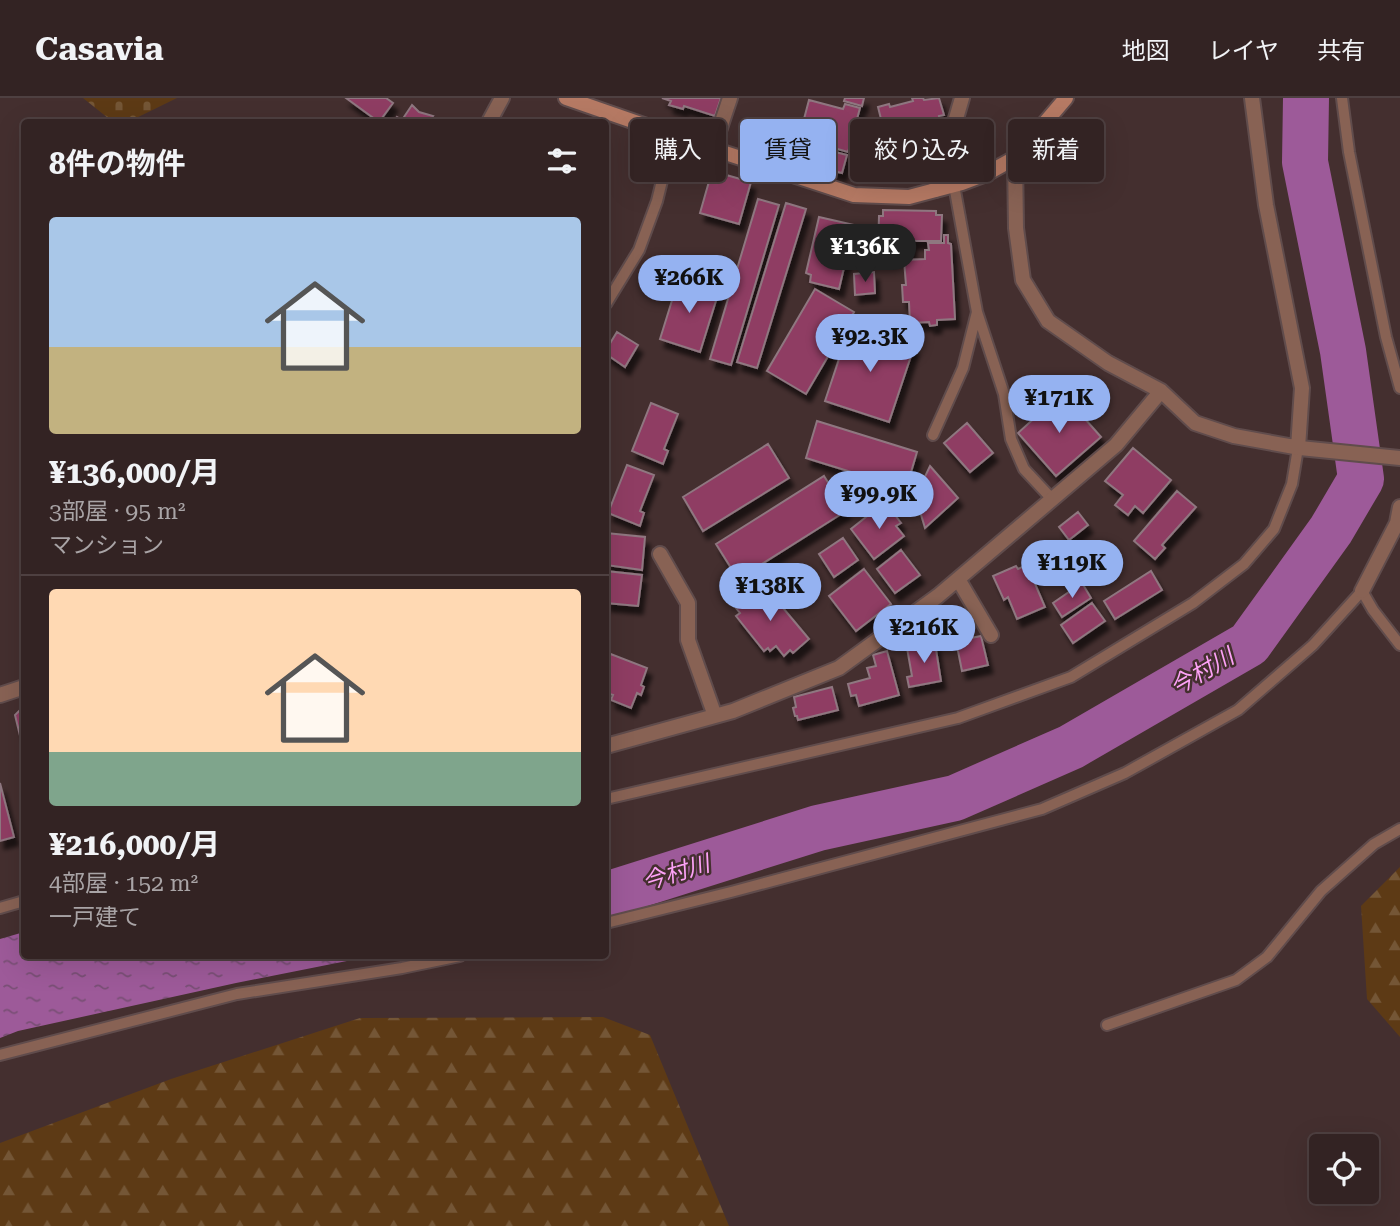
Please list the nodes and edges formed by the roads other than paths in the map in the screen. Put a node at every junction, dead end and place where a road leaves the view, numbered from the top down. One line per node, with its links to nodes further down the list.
1 (502, 98): 8 (street)
2 (566, 98): 11 (street)
3 (730, 98): 9 (street)
4 (962, 98): 17 (street)
5 (1066, 98): 10 (street)
6 (1252, 98): 23 (street)
7 (1342, 98): 20 (lane)
8 (491, 119)
9 (723, 119)
10 (1048, 119)
11 (630, 121)
12 (726, 153): 17 (street)
13 (1008, 162): 16 (street)
14 (662, 182): 18 (lane)
15 (1015, 182): 21 (street)
16 (958, 184): 17 (street); 19 (lane)
17 (935, 190)
18 (609, 299)
19 (977, 312): 22 (lane); 25 (lane)
20 (1400, 388)
21 (1161, 391): 23 (street); 25 (street)
22 (933, 435)
23 (1299, 448): 24 (street); 36 (lane)
24 (1400, 458)
25 (1052, 499): 28 (street)
26 (1400, 507): 29 (street)
27 (660, 554): 34 (street)
28 (958, 579): 30 (street); 34 (street)
29 (1362, 591): 31 (lane); 40 (lane)
30 (991, 635)
31 (1400, 645)
32 (21, 688): 33 (street)
33 (0, 695)
34 (715, 716): 35 (street)
35 (609, 745)
36 (609, 798)
37 (1400, 829): 42 (lane)
38 (21, 902): 39 (lane)
39 (0, 908)
40 (609, 922)
41 (446, 959): 43 (lane)
42 (1107, 1025)
43 (0, 1055)

